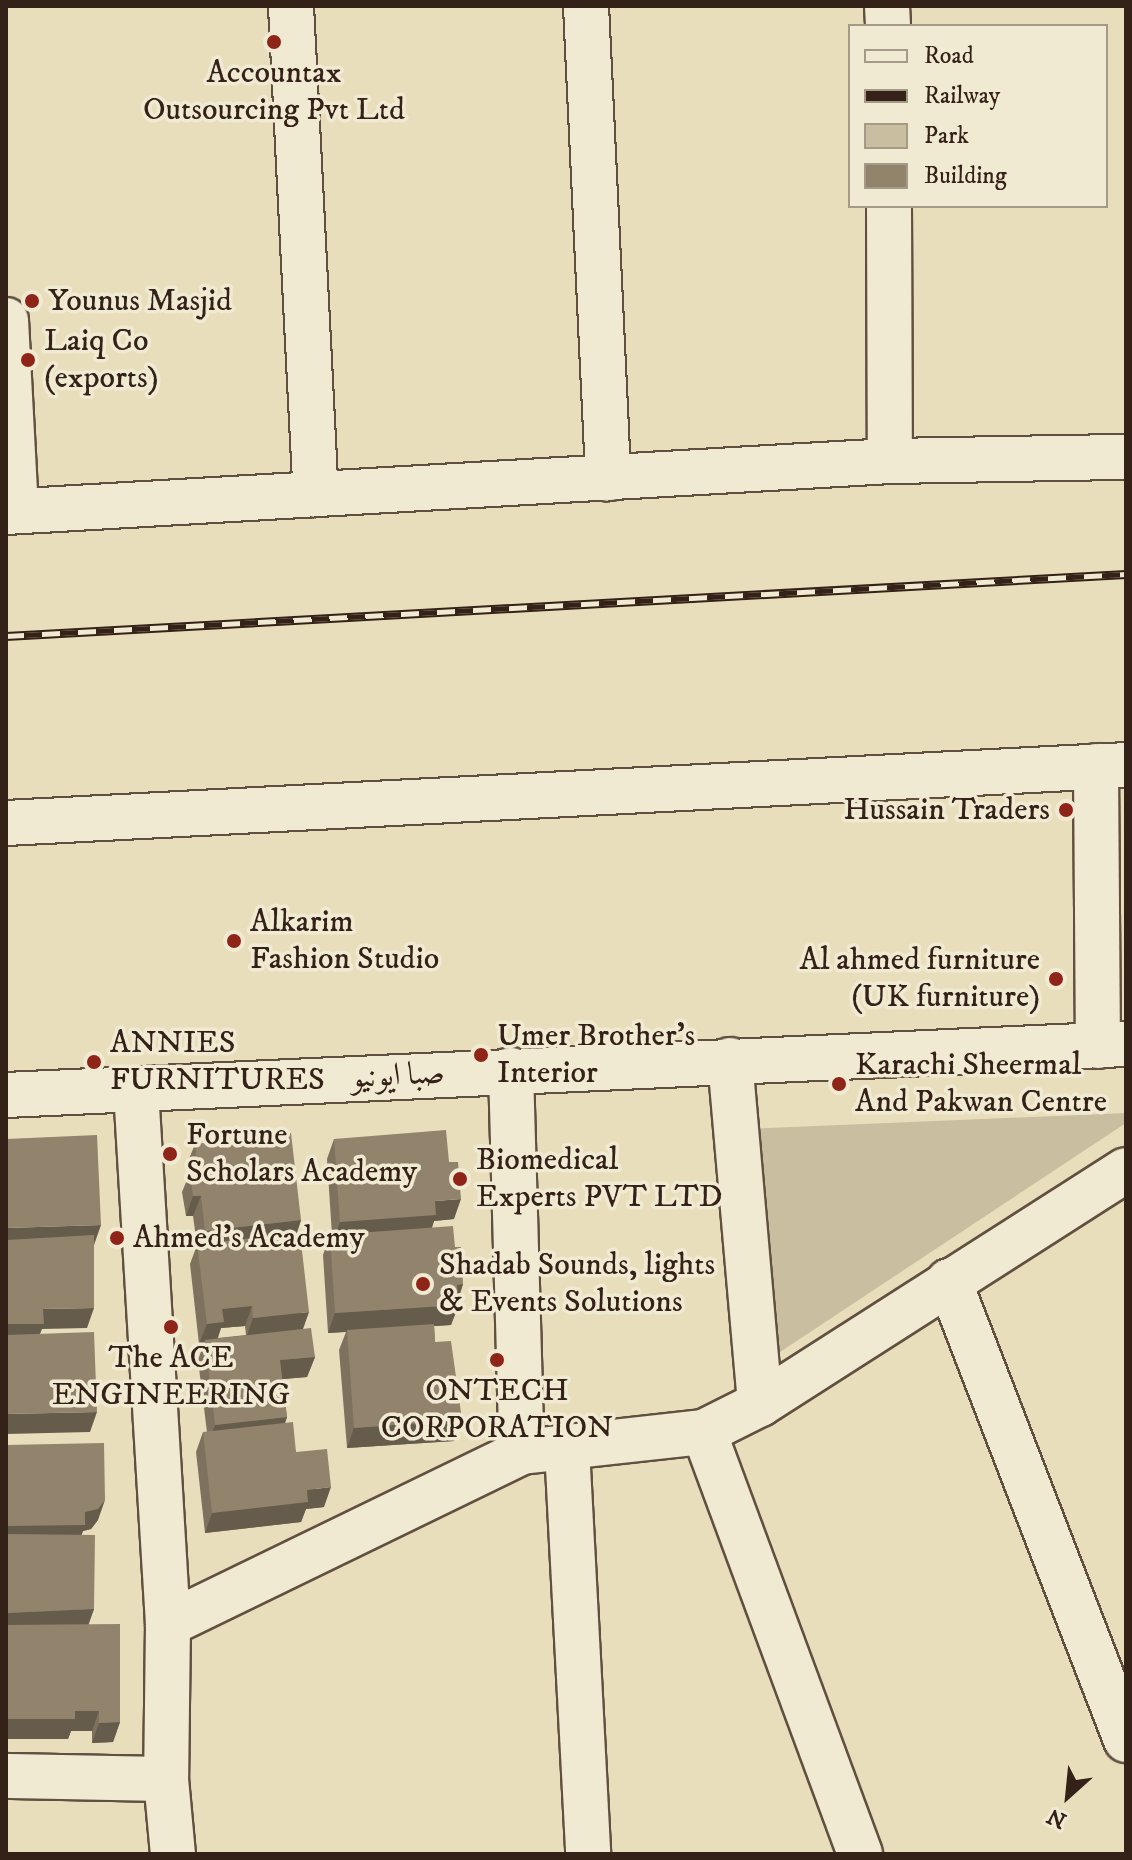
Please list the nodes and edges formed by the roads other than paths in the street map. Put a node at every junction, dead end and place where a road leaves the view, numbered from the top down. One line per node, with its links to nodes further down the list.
1 (291, 6): 8 (street)
2 (586, 6): 7 (street)
3 (889, 208): 6 (street)
4 (6, 320): 9 (street)
5 (1126, 457): 6 (street)
6 (890, 461): 7 (street)
7 (608, 478): 8 (street)
8 (316, 494): 9 (street)
9 (11, 512)
10 (1111, 766): 11 (street); 12 (street)
11 (6, 823)
12 (1112, 1045): 13 (street, صبا ایونیو)
13 (730, 1060): 14 (street, صبا ایونیو); 19 (street)
14 (511, 1070): 15 (street, صبا ایونیو); 22 (street)
15 (136, 1090): 16 (street, صبا ایونیو); 23 (street)
16 (6, 1095)
17 (1126, 1170): 18 (street)
18 (949, 1281): 19 (street); 24 (street)
19 (760, 1404): 20 (street)
20 (704, 1432): 21 (street); 29 (street)
21 (567, 1448): 22 (street); 28 (street)
22 (522, 1452): 23 (street)
23 (168, 1624): 26 (street)
24 (1126, 1740)
25 (6, 1776): 26 (street)
26 (166, 1779): 27 (street)
27 (173, 1854)
28 (588, 1854)
29 (860, 1854)

